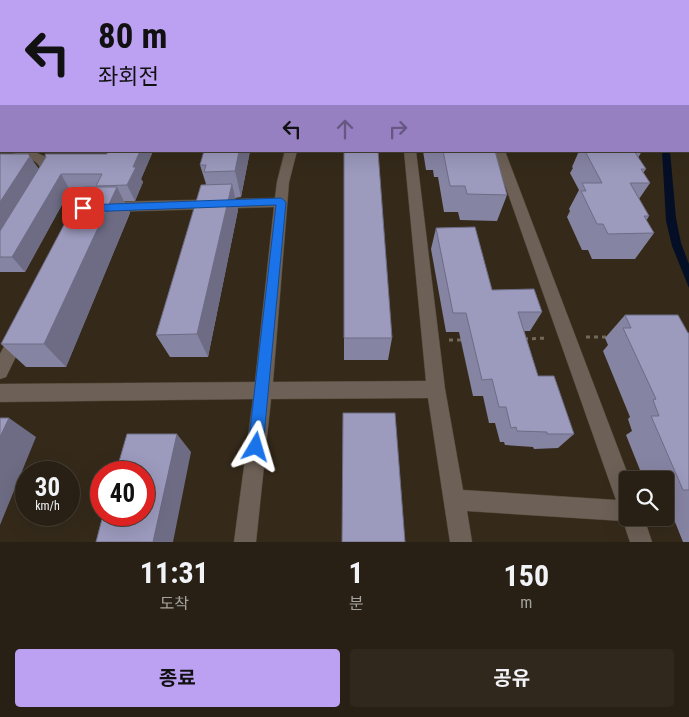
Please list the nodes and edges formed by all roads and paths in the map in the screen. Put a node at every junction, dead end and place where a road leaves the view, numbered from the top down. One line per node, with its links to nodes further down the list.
1 (291, 152): 7 (street)
2 (410, 152): 13 (street)
3 (499, 152): 11 (street)
4 (34, 154): 5 (street); 6 (street)
5 (0, 161)
6 (38, 188)
7 (281, 202): 8 (street); 17 (street)
8 (93, 208)
9 (26, 319): 15 (street)
10 (614, 336): 11 (path)
11 (567, 338): 12 (path); 19 (street)
12 (518, 339)
13 (431, 340): 14 (path); 16 (street)
14 (470, 340)
15 (0, 371)
16 (436, 389): 17 (street); 20 (street)
17 (263, 390): 18 (street); 23 (street)
18 (0, 393)
19 (619, 480)
20 (455, 500): 21 (street); 24 (street)
21 (619, 510)
22 (635, 526): 25 (street)
23 (245, 542)
24 (461, 542)
25 (641, 542)

